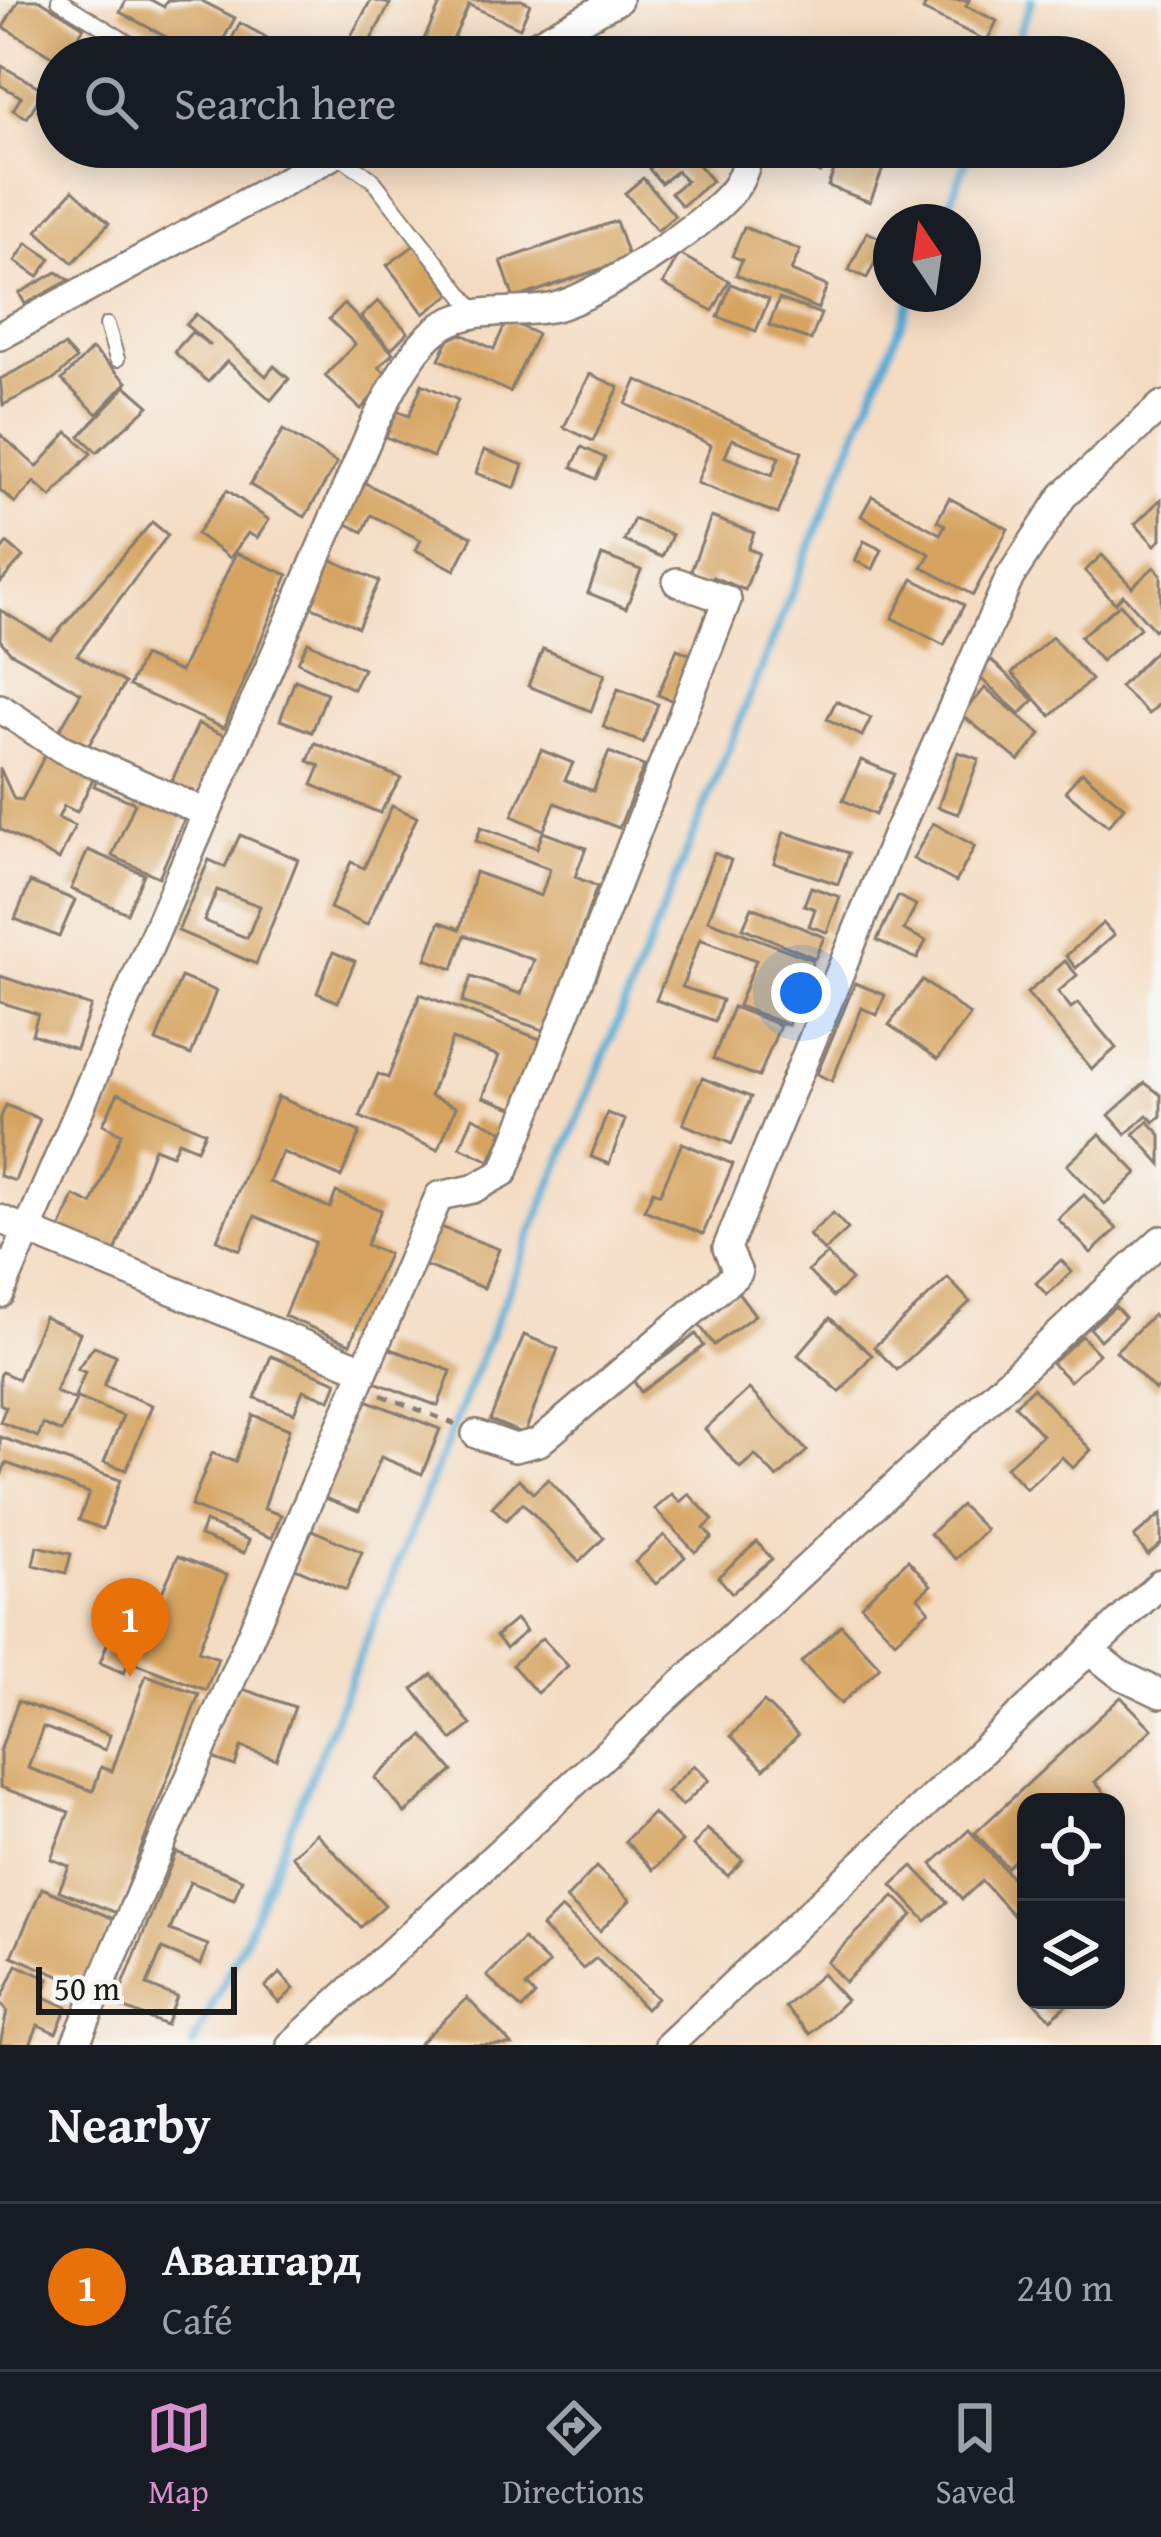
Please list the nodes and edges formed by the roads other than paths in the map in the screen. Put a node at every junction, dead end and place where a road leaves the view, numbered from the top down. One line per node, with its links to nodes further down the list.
1 (59, 0): 3 (lane)
2 (618, 0): 4 (street)
3 (117, 36)
4 (552, 36)
5 (303, 168): 10 (street)
6 (359, 168): 8 (lane)
7 (743, 168): 8 (street)
8 (475, 311): 15 (street)
9 (107, 325): 11 (lane)
10 (0, 336)
11 (117, 358)
12 (1161, 406): 20 (street)
13 (677, 582): 19 (street)
14 (0, 708): 15 (street)
15 (205, 812): 16 (street)
16 (13, 1223): 18 (street); 19 (street)
17 (1161, 1240): 25 (street)
18 (0, 1294)
19 (363, 1369): 24 (street)
20 (476, 1433)
21 (1161, 1583): 22 (street)
22 (1089, 1650): 23 (street); 26 (street)
23 (1161, 1694)
24 (75, 2045)
25 (291, 2045)
26 (669, 2045)

